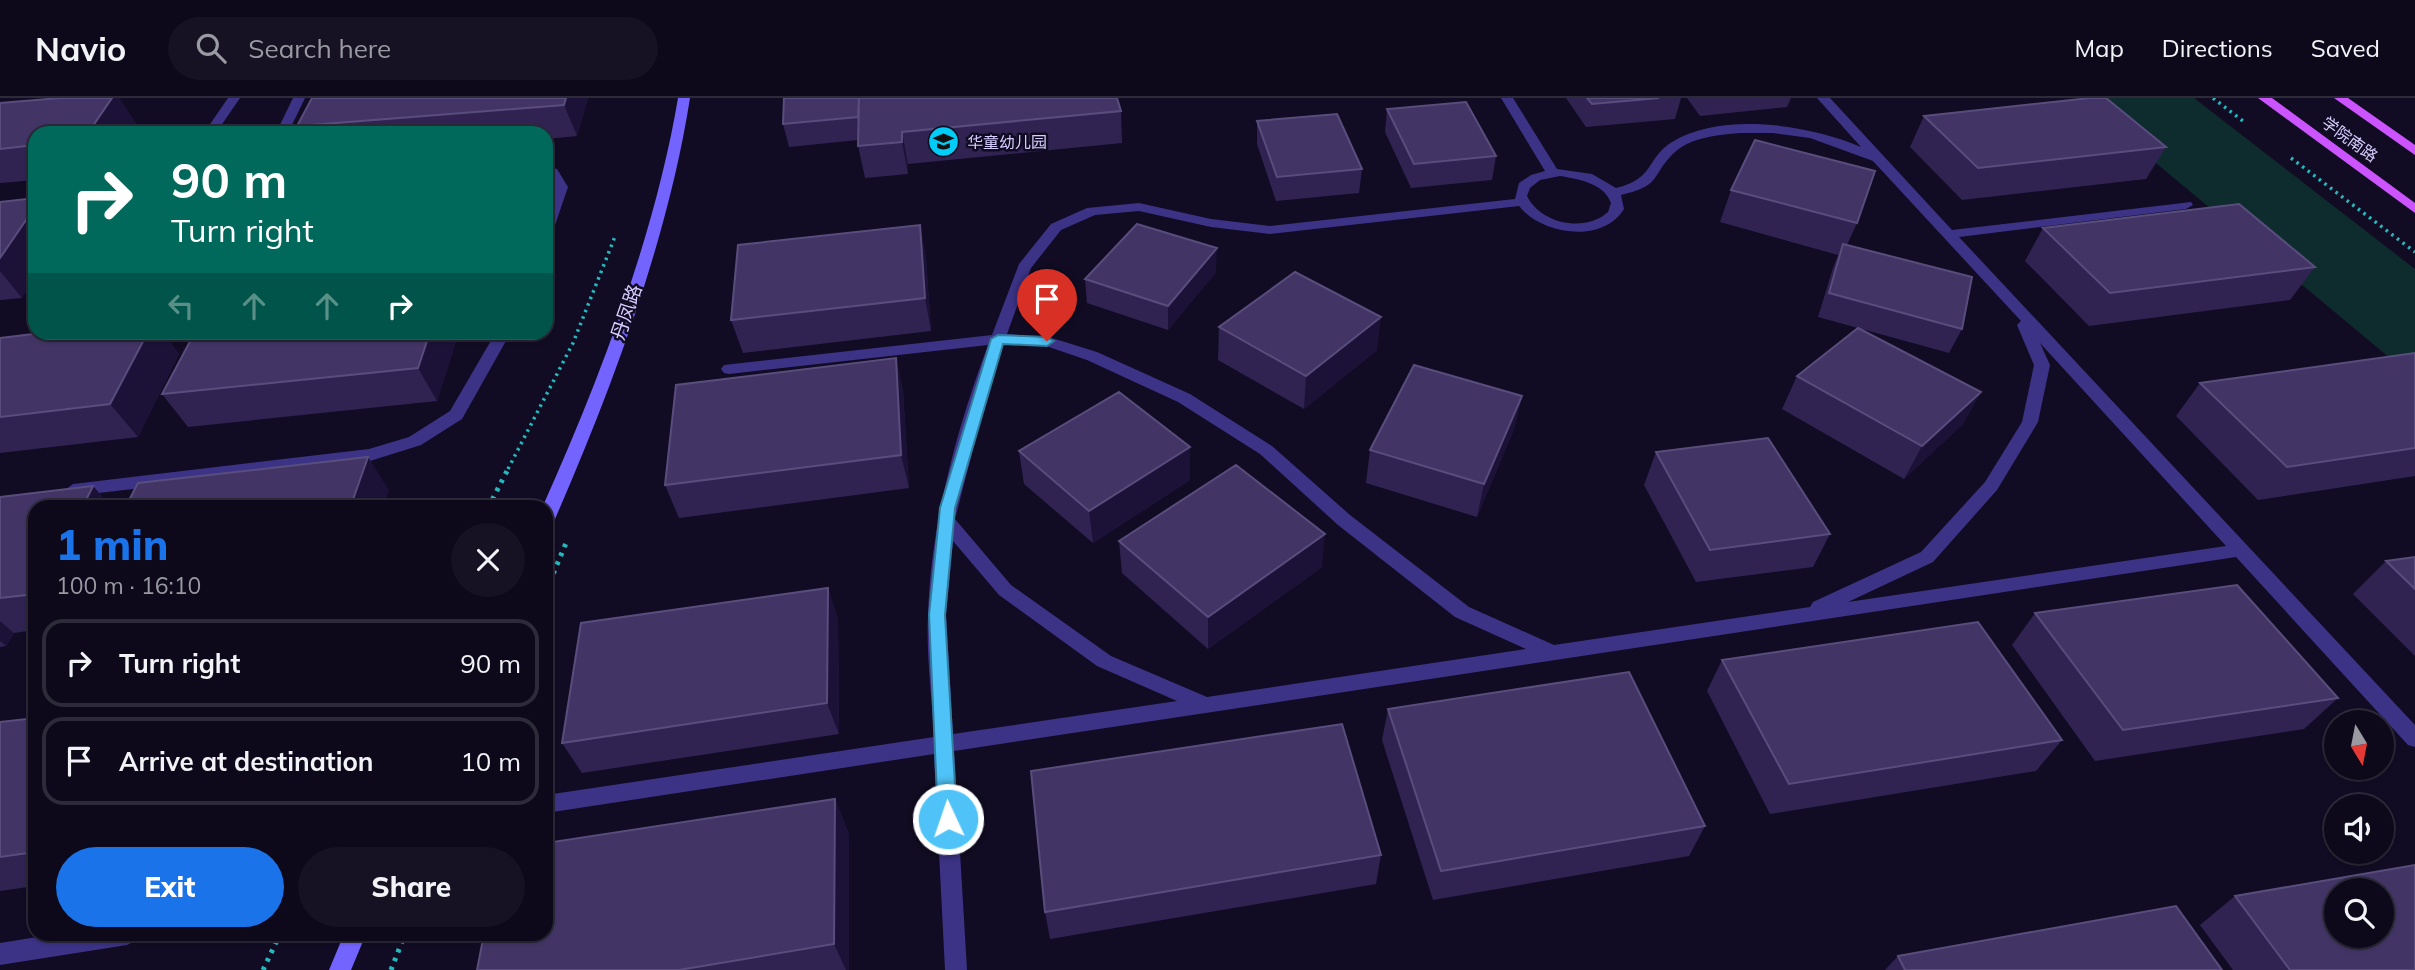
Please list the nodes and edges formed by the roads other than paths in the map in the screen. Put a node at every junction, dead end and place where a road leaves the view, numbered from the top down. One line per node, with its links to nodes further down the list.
1 (234, 98): 8 (lane)
2 (299, 98): 9 (lane)
3 (684, 98): 25 (main road, 丹凤路)
4 (1507, 98): 12 (lane)
5 (1823, 98): 11 (lane)
6 (2264, 98): 17 (main road, 学院南路)
7 (2340, 98): 10 (main road, 学院南路)
8 (215, 126)
9 (285, 126)
10 (2415, 151)
11 (1881, 161): 14 (lane); 19 (lane)
12 (1553, 173): 14 (lane); 15 (lane)
13 (553, 174): 18 (lane)
14 (1614, 193): 15 (lane)
15 (1521, 202): 21 (lane)
16 (2186, 205): 19 (lane)
17 (2415, 209)
18 (553, 210)
19 (1950, 234): 20 (lane)
20 (2020, 312): 27 (lane); 28 (lane)
21 (998, 339): 23 (lane); 26 (lane); 29 (lane)
22 (499, 340): 24 (lane)
23 (729, 369)
24 (55, 492)
25 (553, 503)
26 (947, 521): 30 (lane); 32 (lane)
27 (2240, 550): 28 (lane); 31 (lane)
28 (1799, 616): 29 (lane)
29 (1553, 653): 30 (lane)
30 (1203, 704): 32 (lane)
31 (2415, 739)
32 (944, 743): 33 (lane); 38 (lane)
33 (553, 803)
34 (83, 941): 36 (lane)
35 (352, 941): 37 (main road)
36 (0, 954)
37 (340, 970)
38 (956, 970)

